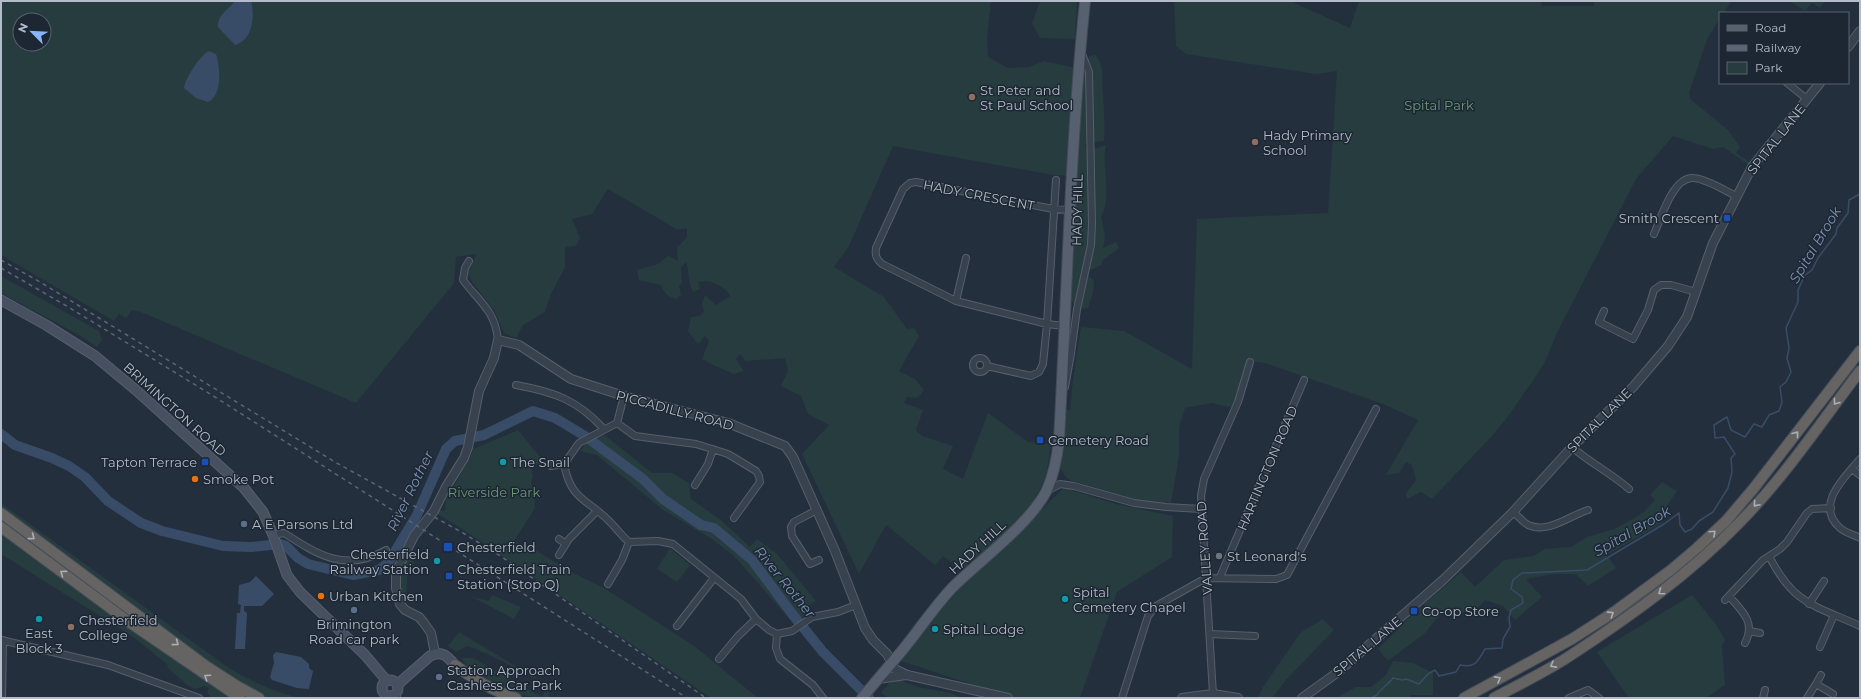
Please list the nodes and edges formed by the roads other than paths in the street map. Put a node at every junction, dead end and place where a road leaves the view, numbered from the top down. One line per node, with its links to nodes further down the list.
1 (1085, 1): 4 (main road, HADY HILL)
2 (1860, 31): 3 (street)
3 (1849, 46)
4 (1080, 50): 11 (main road, HADY HILL); 28 (street, HADY HILL)
5 (1788, 84): 7 (street)
6 (1819, 84): 7 (street, SPITAL LANE)
7 (1807, 98): 9 (street, SPITAL LANE)
8 (1056, 180): 10 (street, HADY HILL)
9 (1736, 196): 12 (street); 15 (street, SPITAL LANE)
10 (1053, 209): 11 (street, HADY CRESCENT); 17 (street, HADY CRESCENT); 19 (street, HADY HILL)
11 (1070, 210): 20 (main road, HADY HILL)
12 (1654, 234)
13 (966, 258): 17 (street)
14 (469, 261): 21 (street)
15 (1696, 292): 18 (street); 33 (street, SPITAL LANE)
16 (1, 300): 52 (main road, BRIMINGTON ROAD)
17 (956, 301): 19 (street, HADY CRESCENT)
18 (1604, 311)
19 (1047, 324): 20 (street, HADY CRESCENT); 24 (street, HADY HILL)
20 (1064, 326): 28 (main road, HADY HILL)
21 (498, 340): 29 (street, PICCADILLY ROAD); 80 (street)
22 (1860, 351): 106 (highway, one-way to 22)
23 (1250, 362): 44 (street, VALLEY ROAD)
24 (987, 366)
25 (1860, 371): 107 (highway, one-way to 107)
26 (1304, 380): 63 (street, HARTINGTON ROAD)
27 (516, 385): 32 (street)
28 (1061, 393): 42 (main road, HADY HILL)
29 (624, 396): 31 (street); 45 (street, PICCADILLY ROAD)
30 (1376, 409): 63 (street)
31 (617, 423): 32 (street); 34 (street)
32 (604, 429): 36 (street)
33 (1572, 447): 41 (street); 48 (street, SPITAL LANE)
34 (713, 449): 40 (street); 50 (street)
35 (1860, 459): 38 (street)
36 (564, 464): 37 (street); 47 (street)
37 (551, 466)
38 (1852, 469): 39 (street); 43 (street)
39 (1860, 475)
40 (695, 484)
41 (1628, 490)
42 (1046, 491): 44 (street); 82 (main road, HADY HILL)
43 (1831, 508): 53 (street); 59 (street)
44 (1201, 509): 62 (street, VALLEY ROAD)
45 (816, 510): 60 (street); 67 (street, PICCADILLY ROAD)
46 (1588, 510): 48 (street)
47 (597, 511): 55 (street); 56 (street)
48 (1513, 512): 105 (street, SPITAL LANE)
49 (1, 513): 97 (highway, one-way to 97)
50 (734, 518)
51 (1, 527): 96 (highway, one-way to 51)
52 (273, 535): 57 (street); 87 (main road, BRIMINGTON ROAD)
53 (1860, 538)
54 (559, 539): 56 (street)
55 (629, 542): 61 (street); 65 (street)
56 (566, 544): 58 (street)
57 (386, 550)
58 (559, 555)
59 (1769, 556): 66 (street); 72 (street)
60 (819, 560)
61 (714, 578): 69 (street); 71 (street)
62 (1206, 578): 63 (street); 75 (street, VALLEY ROAD); 102 (street)
63 (1220, 578)
64 (1824, 581): 66 (street)
65 (608, 584)
66 (1809, 604): 68 (street)
67 (856, 605): 74 (street); 82 (street, PICCADILLY ROAD)
68 (1834, 616): 70 (street); 79 (street)
69 (756, 619): 74 (street); 81 (street)
70 (1859, 623)
71 (677, 626)
72 (1749, 631): 73 (street); 78 (street)
73 (1760, 633)
74 (777, 634): 99 (street)
75 (1210, 634): 76 (street); 91 (street, VALLEY ROAD)
76 (1255, 636)
77 (2, 640): 94 (street); 95 (street)
78 (1744, 643)
79 (1820, 647)
80 (433, 654): 83 (main road); 90 (main road)
81 (719, 658)
82 (891, 663): 84 (street); 86 (main road, HADY HILL)
83 (455, 664): 98 (highway)
84 (907, 675): 86 (street); 101 (street)
85 (1821, 675): 88 (street)
86 (878, 679): 100 (main road, HADY HILL)
87 (387, 681): 90 (main road); 93 (main road)
88 (1816, 684): 92 (street); 111 (street)
89 (1765, 690): 110 (street)
90 (397, 692): 93 (main road)
91 (1213, 694): 103 (street); 104 (street)
92 (1833, 694)
93 (385, 697)
94 (2, 698)
95 (199, 698)
96 (240, 698)
97 (259, 698)
98 (516, 698)
99 (823, 698)
100 (862, 698)
101 (1008, 698)
102 (1122, 698)
103 (1182, 698)
104 (1238, 698)
105 (1302, 698)
106 (1464, 698)
107 (1494, 698)
108 (1569, 698): 109 (street)
109 (1599, 698)
110 (1763, 698)
111 (1807, 698)

